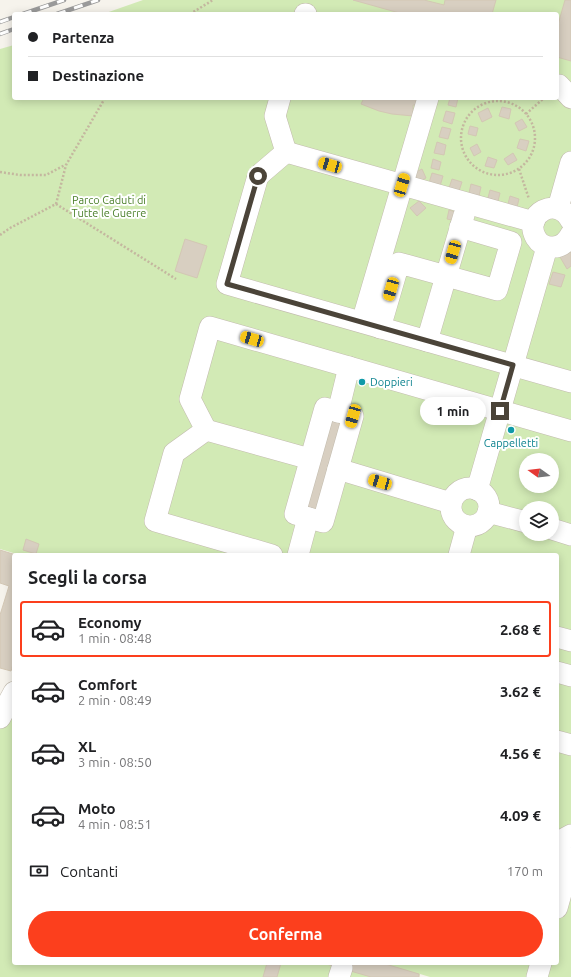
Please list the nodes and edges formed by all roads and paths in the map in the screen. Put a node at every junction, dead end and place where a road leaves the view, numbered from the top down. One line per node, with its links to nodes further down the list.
1 (213, 0): 2 (path)
2 (193, 12)
3 (559, 85): 4 (street)
4 (571, 98)
5 (104, 100): 12 (path)
6 (279, 100): 10 (street)
7 (427, 100): 15 (street)
8 (542, 100): 9 (path)
9 (526, 114): 13 (path); 13 (path)
10 (286, 152): 15 (street); 27 (street)
11 (571, 162): 18 (street)
12 (66, 165): 14 (path); 17 (path)
13 (519, 169): 19 (path)
14 (0, 172)
15 (402, 185): 16 (street); 27 (street)
16 (467, 203): 19 (street); 20 (street)
17 (56, 204): 22 (path); 26 (path)
18 (564, 215): 19 (street)
19 (524, 219): 23 (street); 24 (street)
20 (460, 227): 23 (street); 25 (street)
21 (571, 234): 24 (street)
22 (0, 235)
23 (509, 241): 25 (street)
24 (547, 247): 29 (street)
25 (446, 276): 27 (street); 28 (street)
26 (176, 279)
27 (371, 325): 28 (street)
28 (427, 341): 29 (street)
29 (513, 365): 31 (street); 32 (street)
30 (349, 367): 32 (street); 33 (street); 34 (street)
31 (571, 382)
32 (500, 411): 35 (street); 38 (street)
33 (338, 412): 36 (street); 37 (street)
34 (206, 430): 36 (street); 46 (street)
35 (571, 431)
36 (310, 459): 41 (street)
37 (338, 469): 39 (street); 41 (street)
38 (478, 490): 39 (street); 40 (street)
39 (451, 503): 43 (street)
40 (488, 512): 42 (street); 43 (street)
41 (308, 518): 47 (street)
42 (519, 520)
43 (467, 526): 48 (street)
44 (559, 531): 45 (street)
45 (571, 535)
46 (265, 553)
47 (299, 553)
48 (460, 553)
49 (559, 638): 50 (street)
50 (571, 641)
51 (559, 673): 52 (street)
52 (571, 676)
53 (0, 684): 54 (street)
54 (12, 687)
55 (12, 696): 56 (street)
56 (0, 718)
57 (559, 742): 58 (street)
58 (571, 745)
59 (563, 839): 60 (street)
60 (571, 861): 61 (street)
61 (559, 901)
62 (540, 965): 63 (street)
63 (537, 977)

